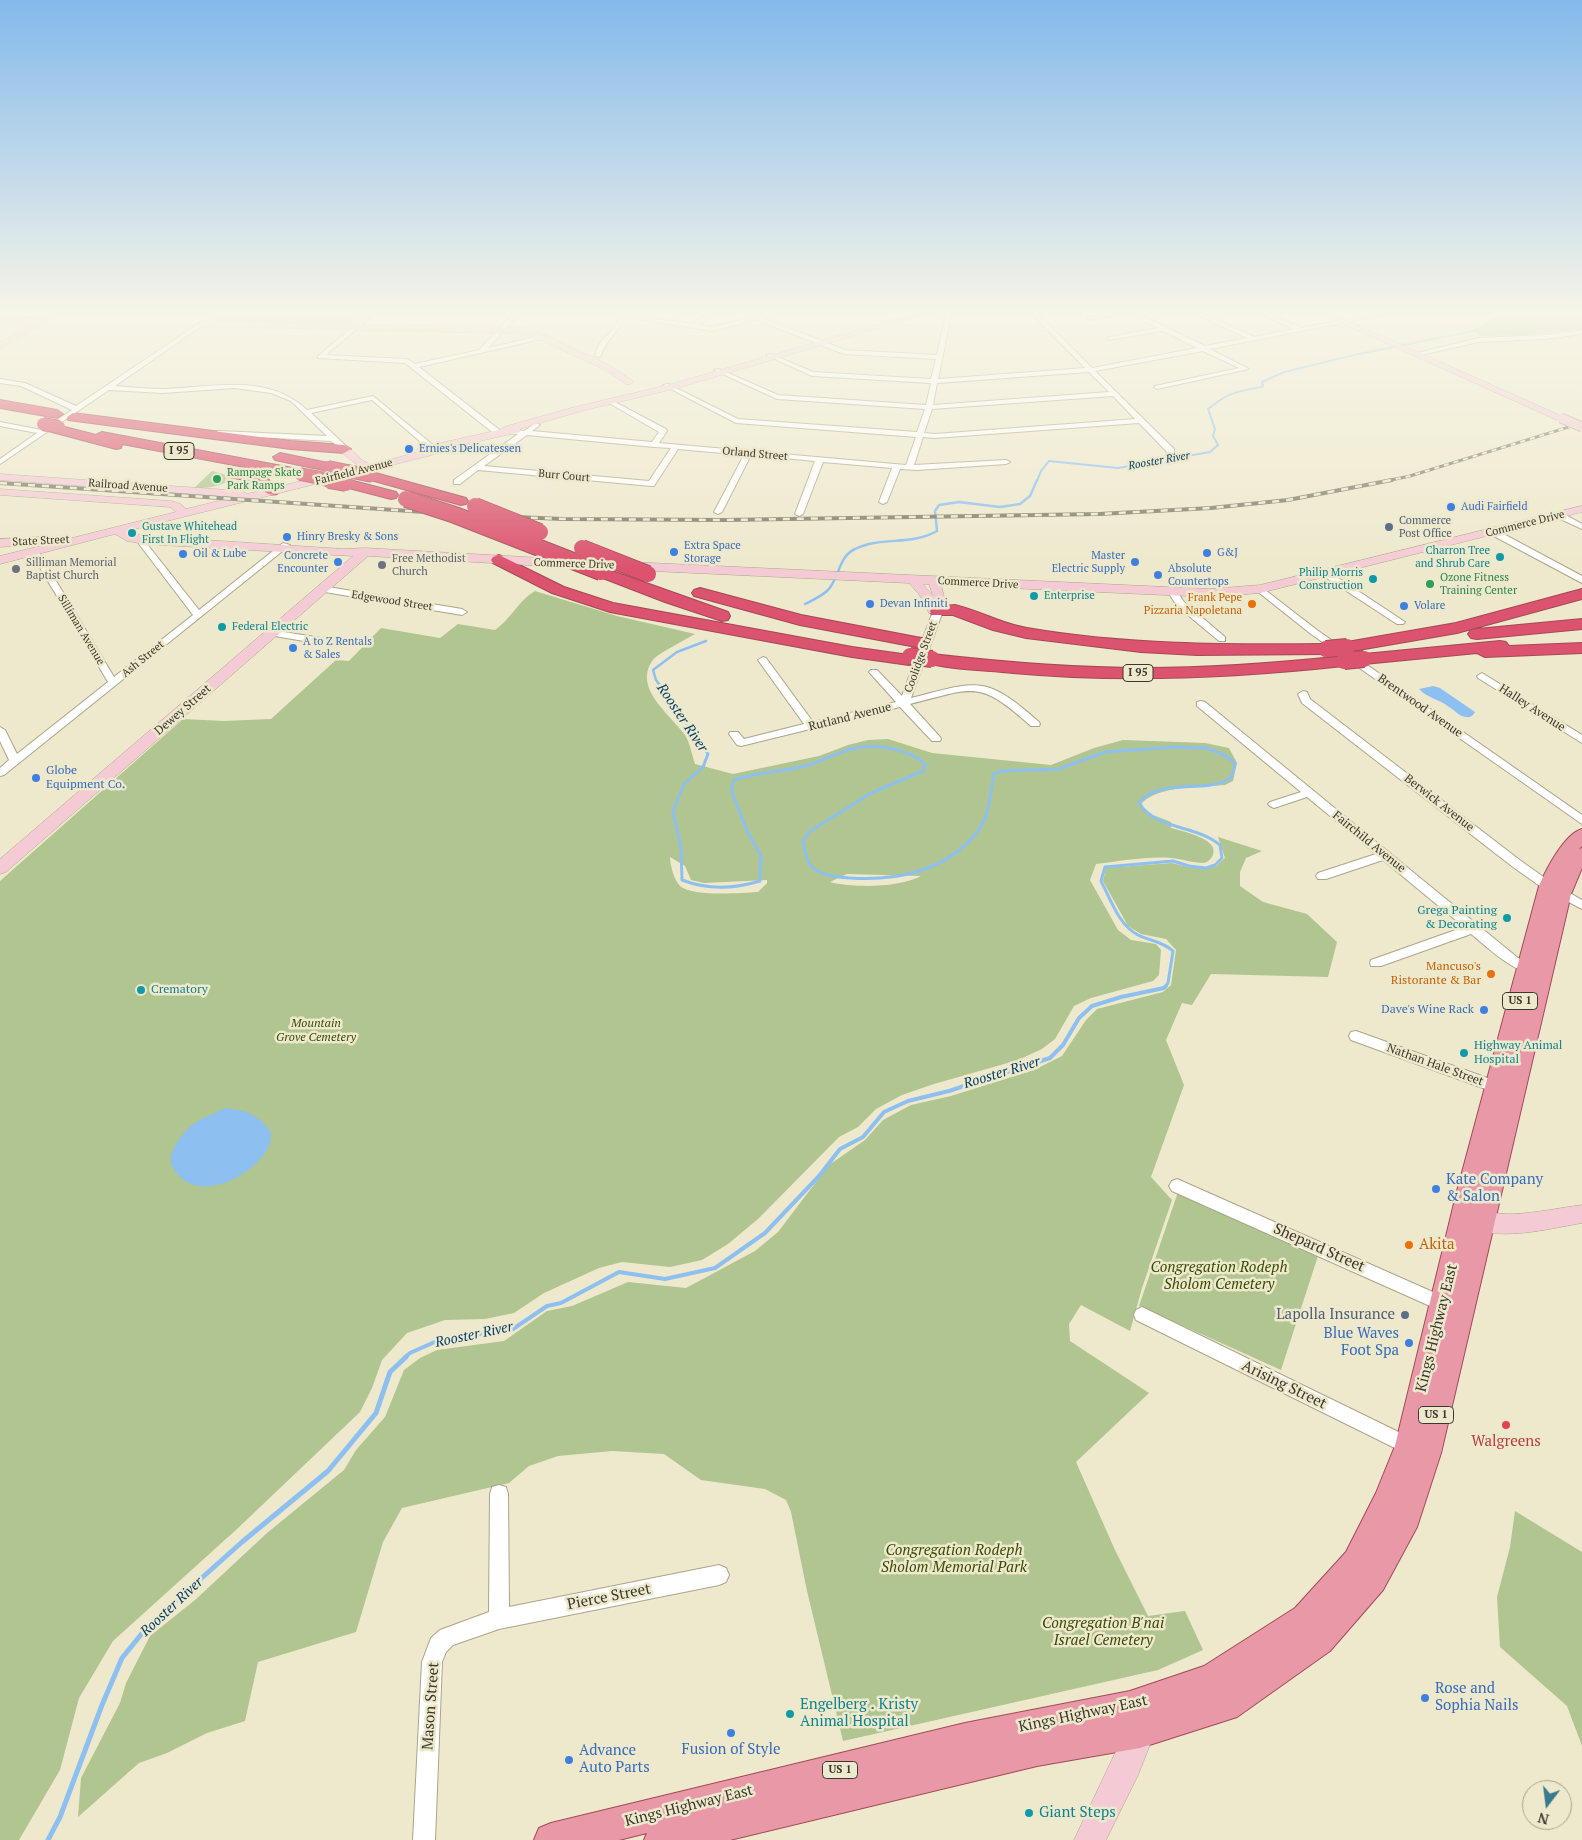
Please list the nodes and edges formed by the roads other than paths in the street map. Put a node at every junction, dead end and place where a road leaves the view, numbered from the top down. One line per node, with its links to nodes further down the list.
1 (47, 397): 16 (street)
2 (96, 397): 16 (street)
3 (287, 397): 15 (street)
4 (455, 397): 25 (street)
5 (629, 397): 12 (main road, Fairfield Avenue)
6 (690, 397): 27 (street)
7 (789, 397): 14 (street)
8 (931, 397): 14 (street)
9 (1074, 397): 14 (street)
10 (1118, 397): 18 (street)
11 (1513, 397): 22 (main road, bridge)
12 (607, 403): 21 (main road, Fairfield Avenue); 25 (main road, Fairfield Avenue); 29 (street)
13 (0, 404): 20 (highway, I 95)
14 (929, 407): 27 (street)
15 (307, 412): 28 (street); 31 (street)
16 (75, 413): 20 (highway, I 95); 23 (street); 28 (highway); 40 (highway, I 95, bridge)
17 (0, 416): 23 (highway)
18 (1142, 421): 27 (street); 32 (street)
19 (0, 424): 23 (street)
20 (58, 424): 23 (highway, bridge); 43 (highway); 87 (highway, I 95, bridge)
21 (536, 425): 25 (main road, Fairfield Avenue); 26 (street)
22 (1582, 427)
23 (43, 428): 35 (street)
24 (182, 430): 28 (street)
25 (502, 432): 26 (street, Orland Street); 31 (main road, Fairfield Avenue)
26 (524, 434): 29 (street, Orland Street); 38 (street)
27 (920, 435): 39 (street)
28 (340, 444): 40 (main road)
29 (654, 445): 30 (street, Orland Street)
30 (675, 447): 33 (street, Orland Street); 38 (street, Burr Court)
31 (434, 449): 40 (main road, Fairfield Avenue)
32 (1171, 451)
33 (748, 454): 34 (street, Orland Street); 48 (street)
34 (820, 459): 37 (street, Orland Street); 50 (street)
35 (0, 462)
36 (1006, 462): 39 (street, Orland Street)
37 (897, 466): 39 (street, Orland Street); 46 (street)
38 (476, 468): 42 (street)
39 (909, 468)
40 (368, 470): 43 (main road, Fairfield Avenue); 56 (highway, I 95, bridge)
41 (0, 478): 45 (main road, Railroad Avenue)
42 (457, 482)
43 (272, 491): 45 (main road, Fairfield Avenue)
44 (0, 492): 49 (main road, Railroad Avenue)
45 (255, 495): 49 (main road, Fairfield Avenue)
46 (883, 502)
47 (1582, 509): 51 (main road, Commerce Drive)
48 (718, 512)
49 (184, 513): 52 (main road, Fairfield Avenue)
50 (798, 514)
51 (1559, 515): 53 (street); 55 (main road, Commerce Drive)
52 (136, 526): 54 (main road, Fairfield Avenue); 58 (main road, Commerce Drive)
53 (1582, 527)
54 (117, 531): 57 (main road, Commerce Drive); 61 (main road, Fairfield Avenue)
55 (1493, 532): 67 (main road, Commerce Drive); 69 (street)
56 (553, 537)
57 (144, 540): 58 (main road, Commerce Drive); 78 (street)
58 (203, 541): 62 (main road, Commerce Drive)
59 (0, 543): 61 (main road, State Street)
60 (570, 544): 87 (highway, bridge)
61 (40, 547): 64 (main road, Fairfield Avenue); 94 (street, Silliman Avenue)
62 (284, 547): 63 (main road, Commerce Drive); 78 (street, Ash Street)
63 (365, 552): 65 (main road, Commerce Drive); 72 (main road, Dewey Street)
64 (0, 560)
65 (499, 560): 66 (main road, Commerce Drive); 71 (highway)
66 (546, 563): 68 (main road, Commerce Drive); 71 (highway)
67 (1325, 573): 73 (main road, Commerce Drive); 79 (street)
68 (913, 580): 70 (main road, Commerce Drive); 76 (main road, Coolidge Street)
69 (1582, 580)
70 (934, 581): 74 (main road, Commerce Drive); 76 (main road)
71 (540, 582): 87 (highway)
72 (322, 589): 77 (street, Edgewood Street); 81 (main road, Dewey Street)
73 (1260, 589): 74 (main road, Commerce Drive); 108 (street, Brentwood Avenue)
74 (1173, 592): 83 (street)
75 (1582, 594): 88 (highway)
76 (939, 604): 86 (highway); 96 (street, Coolidge Street)
77 (462, 612)
78 (198, 615): 94 (street, Ash Street)
79 (1400, 622)
80 (1582, 624): 88 (highway, I 95)
81 (272, 633): 84 (street); 112 (main road, Dewey Street)
82 (1582, 638): 90 (highway, I 95)
83 (1222, 640)
84 (333, 643)
85 (1582, 648): 90 (highway)
86 (1326, 649): 88 (highway, I 95, bridge); 89 (highway, I 95)
87 (912, 653): 89 (highway, bridge)
88 (1345, 654): 89 (highway, I 95); 90 (highway, I 95, bridge)
89 (934, 655)
90 (1364, 659)
91 (763, 660): 99 (street)
92 (874, 672): 96 (street)
93 (1482, 676): 103 (street, Halley Avenue)
94 (113, 683): 104 (street, Ash Street)
95 (1302, 694): 114 (street, Berwick Avenue)
96 (904, 704): 98 (street, Rutland Avenue); 99 (street, Rutland Avenue); 102 (street)
97 (1201, 704): 106 (street, Fairchild Avenue)
98 (1035, 724)
99 (811, 726): 101 (street, Rutland Avenue)
100 (0, 730): 104 (street)
101 (737, 738)
102 (936, 739)
103 (1582, 740)
104 (15, 761): 105 (street, Ash Street)
105 (0, 773)
106 (1309, 793): 107 (street); 111 (street, Fairchild Avenue)
107 (1274, 804)
108 (1582, 820)
109 (1582, 835): 114 (main road, Kings Highway East / US 1)
110 (1582, 854): 114 (main road, Kings Highway East / US 1)
111 (1385, 855): 113 (street); 116 (street, Fairchild Avenue)
112 (0, 868)
113 (1322, 876)
114 (1555, 890): 115 (street, Berwick Avenue); 118 (main road, Kings Highway East / US 1)
115 (1582, 905)
116 (1474, 928): 117 (street); 118 (street, Fairchild Avenue)
117 (1376, 963)
118 (1535, 970): 120 (main road, Kings Highway East / US 1)
119 (1356, 1036): 120 (street, Nathan Hale Street)
120 (1505, 1090): 123 (main road, Kings Highway East / US 1)
121 (1177, 1186): 124 (street, Shepard Street)
122 (1582, 1214): 123 (main road)
123 (1472, 1220): 124 (main road, Kings Highway East / US 1)
124 (1452, 1308): 126 (main road, Kings Highway East / US 1)
125 (1142, 1315): 126 (street, Arising Street)
126 (1418, 1450): 130 (main road, Kings Highway East / US 1)
127 (500, 1494): 129 (street)
128 (719, 1575): 129 (street, Pierce Street)
129 (499, 1619): 131 (street, Mason Street)
130 (1135, 1719): 132 (main road, Kings Highway East / US 1); 133 (main road, Kings Highway East / US 1); 134 (main road)
131 (424, 1840)
132 (551, 1840)
133 (661, 1840)
134 (1090, 1840)

